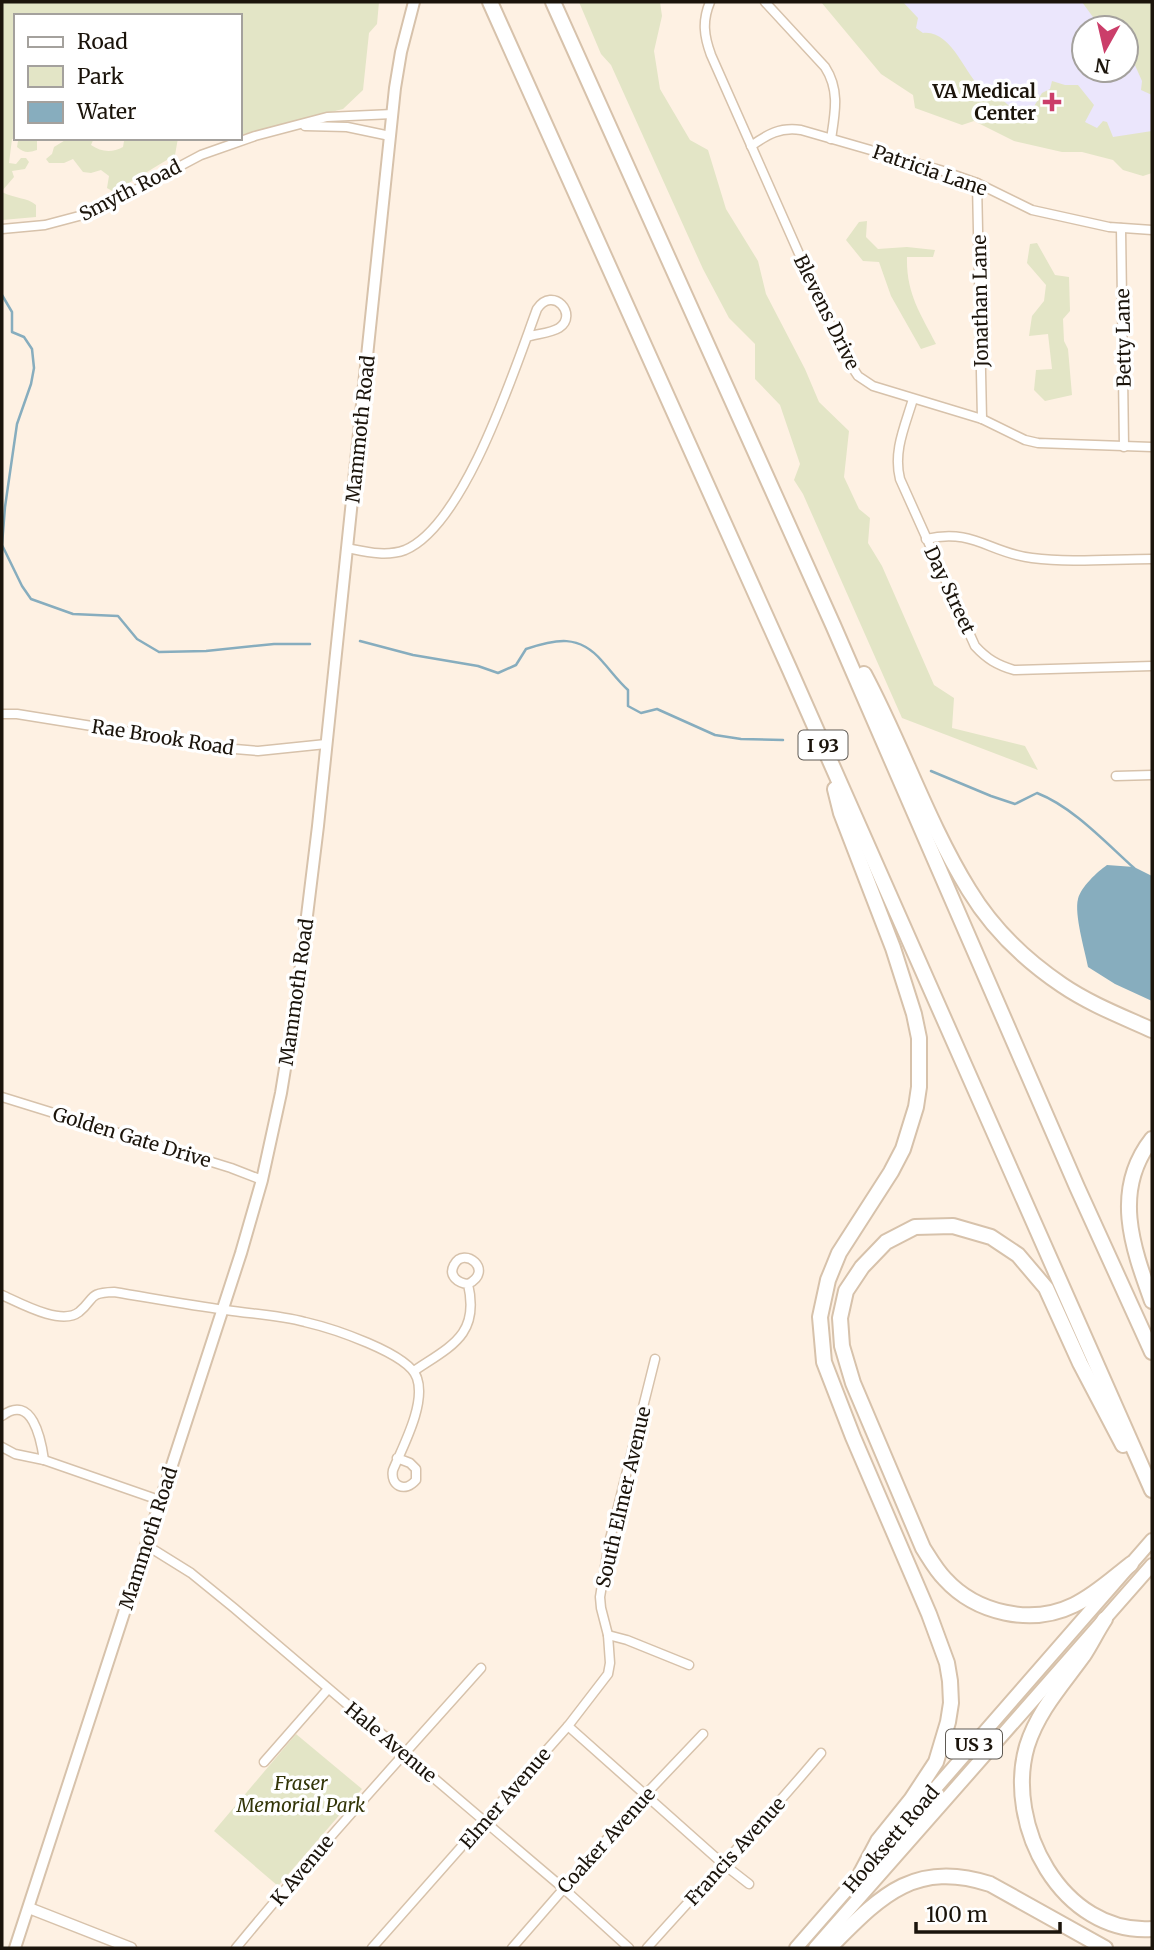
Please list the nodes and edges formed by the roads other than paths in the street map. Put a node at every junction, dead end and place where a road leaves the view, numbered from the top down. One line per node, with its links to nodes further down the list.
1 (414, 2): 6 (main road, Mammoth Road)
2 (490, 2): 27 (highway, I 93)
3 (553, 2): 23 (highway)
4 (709, 2): 10 (street, Blevens Drive)
5 (765, 2): 9 (street)
6 (393, 114): 7 (street, Smyth Road); 8 (main road, Mammoth Road)
7 (295, 127): 8 (street, Smyth Road); 13 (street, Smyth Road)
8 (390, 136): 21 (main road, Mammoth Road)
9 (831, 139): 10 (street, Patricia Lane); 11 (street, Patricia Lane)
10 (751, 146): 16 (street, Blevens Drive)
11 (977, 183): 12 (street, Patricia Lane); 17 (street, Jonathan Lane)
12 (1121, 228): 14 (street, Patricia Lane); 18 (street, Betty Lane)
13 (2, 229)
14 (1152, 230)
15 (527, 337): 15 (street); 21 (street)
16 (913, 399): 17 (street, Blevens Drive); 20 (street, Day Street)
17 (982, 419): 18 (street, Blevens Drive)
18 (1124, 447): 19 (street, Blevens Drive)
19 (1152, 447)
20 (926, 539): 22 (street); 24 (street, Day Street)
21 (347, 548): 26 (main road, Mammoth Road)
22 (1152, 559)
23 (833, 625): 30 (highway); 38 (highway)
24 (1152, 666)
25 (2, 714): 26 (street, Rae Brook Road)
26 (326, 744): 33 (main road, Mammoth Road)
27 (829, 760): 45 (highway, I 93); 65 (highway)
28 (1152, 775): 29 (street)
29 (1116, 776)
30 (1152, 1030)
31 (2, 1097): 33 (street, Golden Gate Drive)
32 (1152, 1139): 36 (highway)
33 (262, 1180): 37 (main road, Mammoth Road)
34 (468, 1284): 40 (street)
35 (2, 1295): 37 (street)
36 (1152, 1301)
37 (223, 1310): 40 (street); 47 (main road, Mammoth Road)
38 (1152, 1352)
39 (655, 1359): 53 (street, South Elmer Avenue)
40 (414, 1371): 43 (street)
41 (2, 1416): 44 (street)
42 (2, 1447): 44 (street)
43 (397, 1458)
44 (44, 1460): 47 (street)
45 (1143, 1467): 46 (highway, I 93); 50 (highway)
46 (1152, 1490)
47 (159, 1500): 49 (main road, Mammoth Road)
48 (1152, 1540): 50 (main road, Hooksett Road / US 3)
49 (146, 1545): 56 (street, Hale Avenue); 68 (main road, Mammoth Road)
50 (1131, 1564): 65 (main road, Hooksett Road / US 3)
51 (1152, 1565): 52 (main road, Hooksett Road / US 3)
52 (1104, 1619): 69 (highway); 78 (main road, Hooksett Road / US 3)
53 (608, 1635): 54 (street); 57 (street, Elmer Avenue)
54 (689, 1665)
55 (481, 1668): 60 (street, K Avenue)
56 (328, 1689): 60 (street, Hale Avenue); 61 (street)
57 (568, 1726): 62 (street); 63 (street, Elmer Avenue)
58 (703, 1734): 62 (street, Coaker Avenue)
59 (821, 1753): 64 (street, Francis Avenue)
60 (404, 1754): 63 (street, Hale Avenue); 72 (street, K Avenue)
61 (264, 1762)
62 (645, 1795): 64 (street); 67 (street, Coaker Avenue)
63 (484, 1821): 67 (street, Hale Avenue); 73 (street, Elmer Avenue)
64 (722, 1863): 66 (street); 76 (street, Francis Avenue)
65 (860, 1875): 77 (main road, Hooksett Road / US 3)
66 (749, 1884)
67 (563, 1888): 74 (street, Coaker Avenue); 75 (street, Hale Avenue)
68 (29, 1908): 70 (main road, Mammoth Road); 71 (street)
69 (1152, 1930)
70 (15, 1948)
71 (131, 1948)
72 (236, 1948)
73 (372, 1948)
74 (512, 1948)
75 (629, 1948)
76 (648, 1948)
77 (796, 1948)
78 (815, 1948)
79 (829, 1948): 80 (highway)
80 (1105, 1948)

